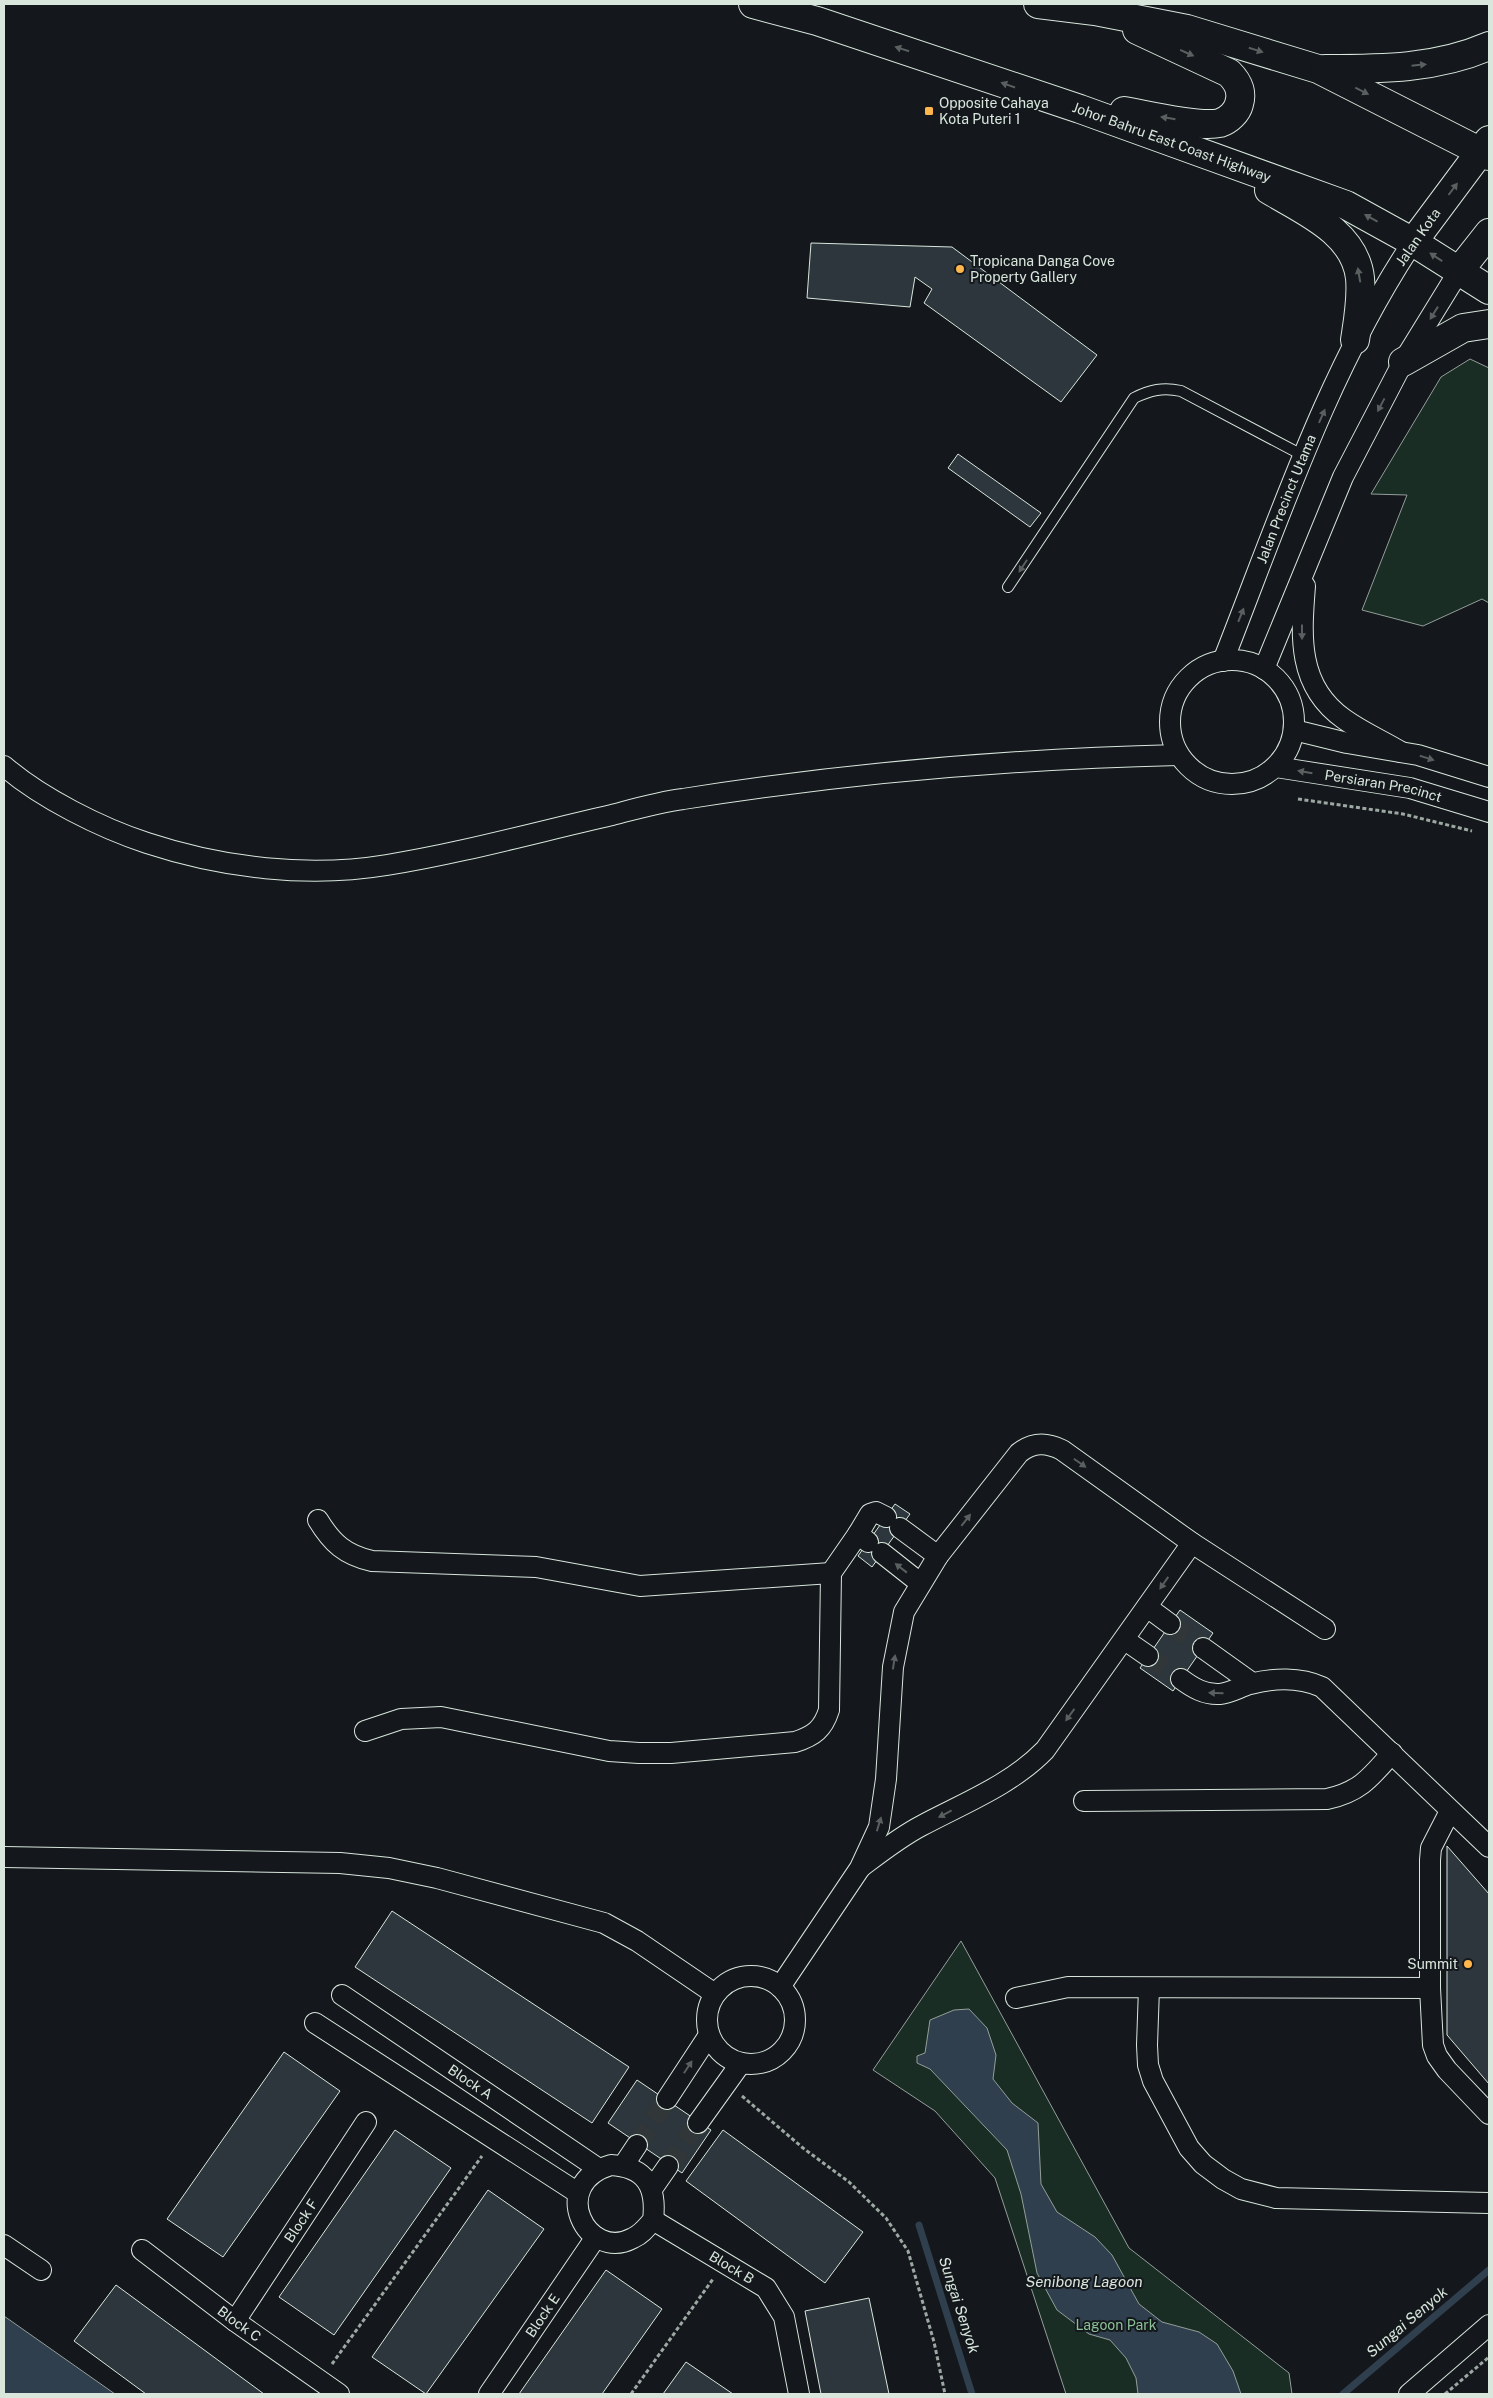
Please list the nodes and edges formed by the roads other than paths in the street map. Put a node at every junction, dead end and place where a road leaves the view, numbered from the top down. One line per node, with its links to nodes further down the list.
1 (753, 4): 6 (main road, Johor Bahru East Coast Highway, one-way to 1)
2 (1038, 4): 3 (main road)
3 (1095, 11): 5 (main road, one-way to 5); 6 (main road, one-way to 6)
4 (1489, 46): 5 (main road, one-way to 4)
5 (1318, 69): 7 (main road, one-way to 7)
6 (1051, 99): 8 (main road, Johor Bahru East Coast Highway)
7 (1487, 149): 10 (main road, Jalan Kota, one-way to 7)
8 (1219, 159): 10 (main road, Johor Bahru East Coast Highway, one-way to 8); 14 (main road, one-way to 8)
9 (1489, 233): 11 (main road)
10 (1413, 242): 11 (main road, Johor Bahru East Coast Highway, one-way to 10); 14 (street, Jalan Kota)
11 (1459, 272): 12 (main road, Johor Bahru East Coast Highway); 15 (street, one-way to 15)
12 (1489, 290)
13 (1489, 324): 15 (main road)
14 (1355, 340): 16 (street, Jalan Precinct Utama, one-way to 14)
15 (1403, 362): 17 (street, one-way to 17)
16 (1304, 456): 18 (lane, one-way to 18); 19 (street, Jalan Precinct Utama, one-way to 16)
17 (1306, 566): 20 (street); 22 (street, one-way to 22)
18 (1008, 587)
19 (1223, 661): 20 (street); 23 (street)
20 (1264, 669): 21 (street)
21 (1294, 730): 22 (street); 25 (street)
22 (1402, 752): 26 (street, one-way to 26)
23 (1178, 755): 24 (street); 25 (street)
24 (4, 766)
25 (1276, 766): 27 (street, Persiaran Precinct, one-way to 25)
26 (1489, 777)
27 (1489, 812)
28 (318, 1520): 32 (street)
29 (869, 1543): 31 (street); 32 (street); 33 (street, one-way to 29)
30 (1192, 1543): 31 (street, one-way to 30); 34 (street, one-way to 34); 36 (street)
31 (938, 1556): 33 (street)
32 (831, 1573): 42 (street)
33 (920, 1583): 48 (street, one-way to 33)
34 (1147, 1607): 35 (street); 37 (street)
35 (1170, 1624)
36 (1325, 1629)
37 (1125, 1640): 39 (street); 48 (street, one-way to 48)
38 (1203, 1648): 41 (street)
39 (1148, 1656)
40 (1181, 1679): 41 (street, one-way to 40)
41 (1252, 1684): 43 (street)
42 (365, 1731)
43 (1392, 1753): 44 (street); 45 (street)
44 (1084, 1801)
45 (1450, 1811): 46 (street); 51 (street)
46 (1489, 1847)
47 (4, 1857): 52 (street)
48 (860, 1868): 49 (street)
49 (780, 1987): 52 (street); 57 (street)
50 (1149, 1988): 51 (street); 54 (street); 68 (street)
51 (1430, 1988): 59 (street)
52 (715, 1994): 56 (street)
53 (342, 1995): 65 (street, Block A)
54 (1016, 1998)
55 (316, 2023): 67 (street)
56 (709, 2036): 57 (street); 58 (street, one-way to 56)
57 (741, 2063): 61 (street)
58 (667, 2100)
59 (1489, 2114)
60 (366, 2122): 74 (street, Block F)
61 (698, 2123)
62 (638, 2145): 63 (street)
63 (623, 2166): 65 (street); 66 (street)
64 (668, 2166): 66 (street)
65 (599, 2169): 67 (street)
66 (652, 2189): 69 (street)
67 (578, 2193): 70 (street)
68 (1489, 2203)
69 (653, 2220): 70 (street); 76 (street, Block B)
70 (596, 2237): 78 (street, Block E)
71 (4, 2244): 73 (street)
72 (142, 2250): 74 (street, Block C)
73 (41, 2270)
74 (235, 2320): 77 (street, Block C)
75 (1487, 2331): 79 (street)
76 (795, 2390)
77 (339, 2394)
78 (489, 2394)
79 (1408, 2394)

